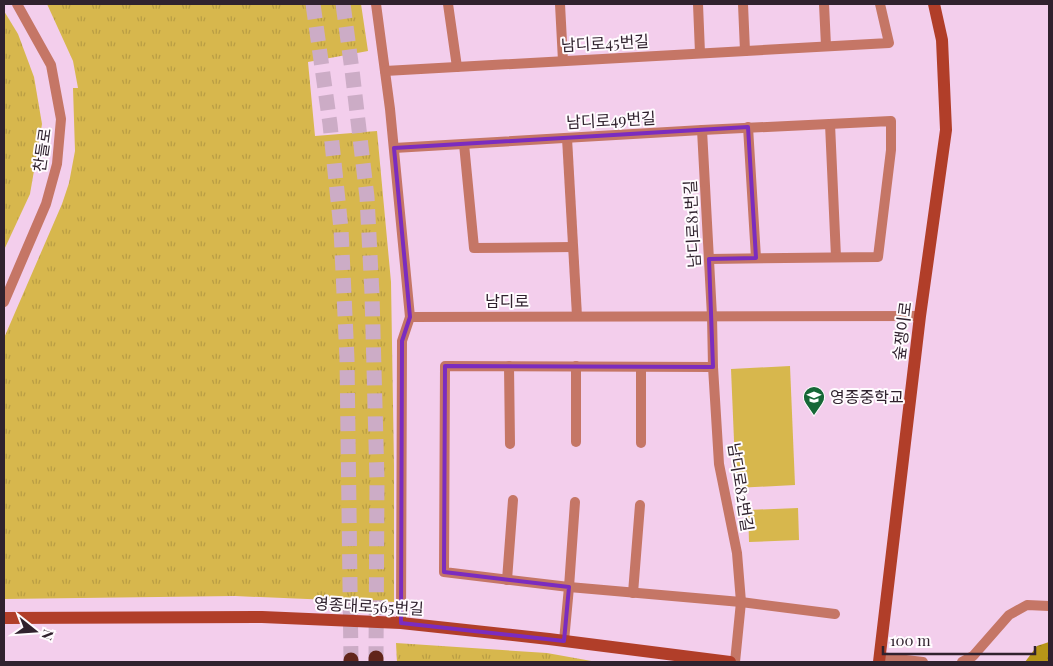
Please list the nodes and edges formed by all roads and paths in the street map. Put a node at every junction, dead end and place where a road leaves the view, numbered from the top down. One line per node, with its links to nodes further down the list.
1 (17, 4): 26 (street, 찬들로)
2 (376, 4): 15 (street)
3 (448, 4): 14 (street)
4 (560, 4): 13 (street)
5 (698, 4): 12 (street)
6 (743, 4): 11 (street)
7 (824, 4): 10 (street)
8 (880, 4): 10 (street, 남디로45번길)
9 (934, 4): 30 (street, 숲쟁이로)
10 (826, 46): 11 (street, 남디로45번길)
11 (745, 51): 12 (street, 남디로45번길)
12 (700, 53): 13 (street, 남디로45번길)
13 (563, 61): 14 (street, 남디로45번길)
14 (457, 67): 15 (street, 남디로45번길)
15 (385, 71): 21 (street)
16 (830, 124): 17 (street, 남디로49번길); 23 (street); 23 (street, 남디로49번길)
17 (748, 127): 18 (street, 남디로49번길); 24 (street)
18 (702, 130): 19 (street, 남디로49번길); 25 (street, 남디로81번길)
19 (567, 138): 20 (street, 남디로49번길); 22 (street)
20 (464, 144): 21 (street, 남디로49번길); 22 (street)
21 (394, 148): 27 (street)
22 (573, 247): 28 (street)
23 (836, 257): 24 (street)
24 (756, 258): 25 (street)
25 (709, 259): 29 (street, 남디로81번길)
26 (4, 302)
27 (410, 316): 28 (street, 남디로); 48 (street)
28 (576, 316): 29 (street, 남디로)
29 (712, 316): 30 (street, 남디로); 34 (street, 남디로82번길)
30 (920, 316): 50 (street, 숲쟁이로)
31 (509, 366): 32 (street); 37 (street); 41 (street)
32 (576, 366): 33 (street); 35 (street)
33 (640, 367): 34 (street); 36 (street)
34 (714, 367): 44 (street, 남디로82번길)
35 (576, 442)
36 (640, 443)
37 (510, 444)
38 (513, 500): 41 (street)
39 (575, 502): 42 (street)
40 (640, 505): 43 (street)
41 (507, 580): 42 (street)
42 (570, 587): 43 (street); 49 (street)
43 (633, 593): 44 (street)
44 (741, 602): 46 (street); 52 (street, 남디로82번길)
45 (1049, 606): 54 (street)
46 (835, 614)
47 (4, 618): 48 (street, 영종대로565번길)
48 (401, 623): 49 (street, 영종대로565번길)
49 (564, 641): 51 (street, 영종대로565번길)
50 (879, 660): 53 (street)
51 (730, 662)
52 (735, 662)
53 (923, 662)
54 (962, 662)

